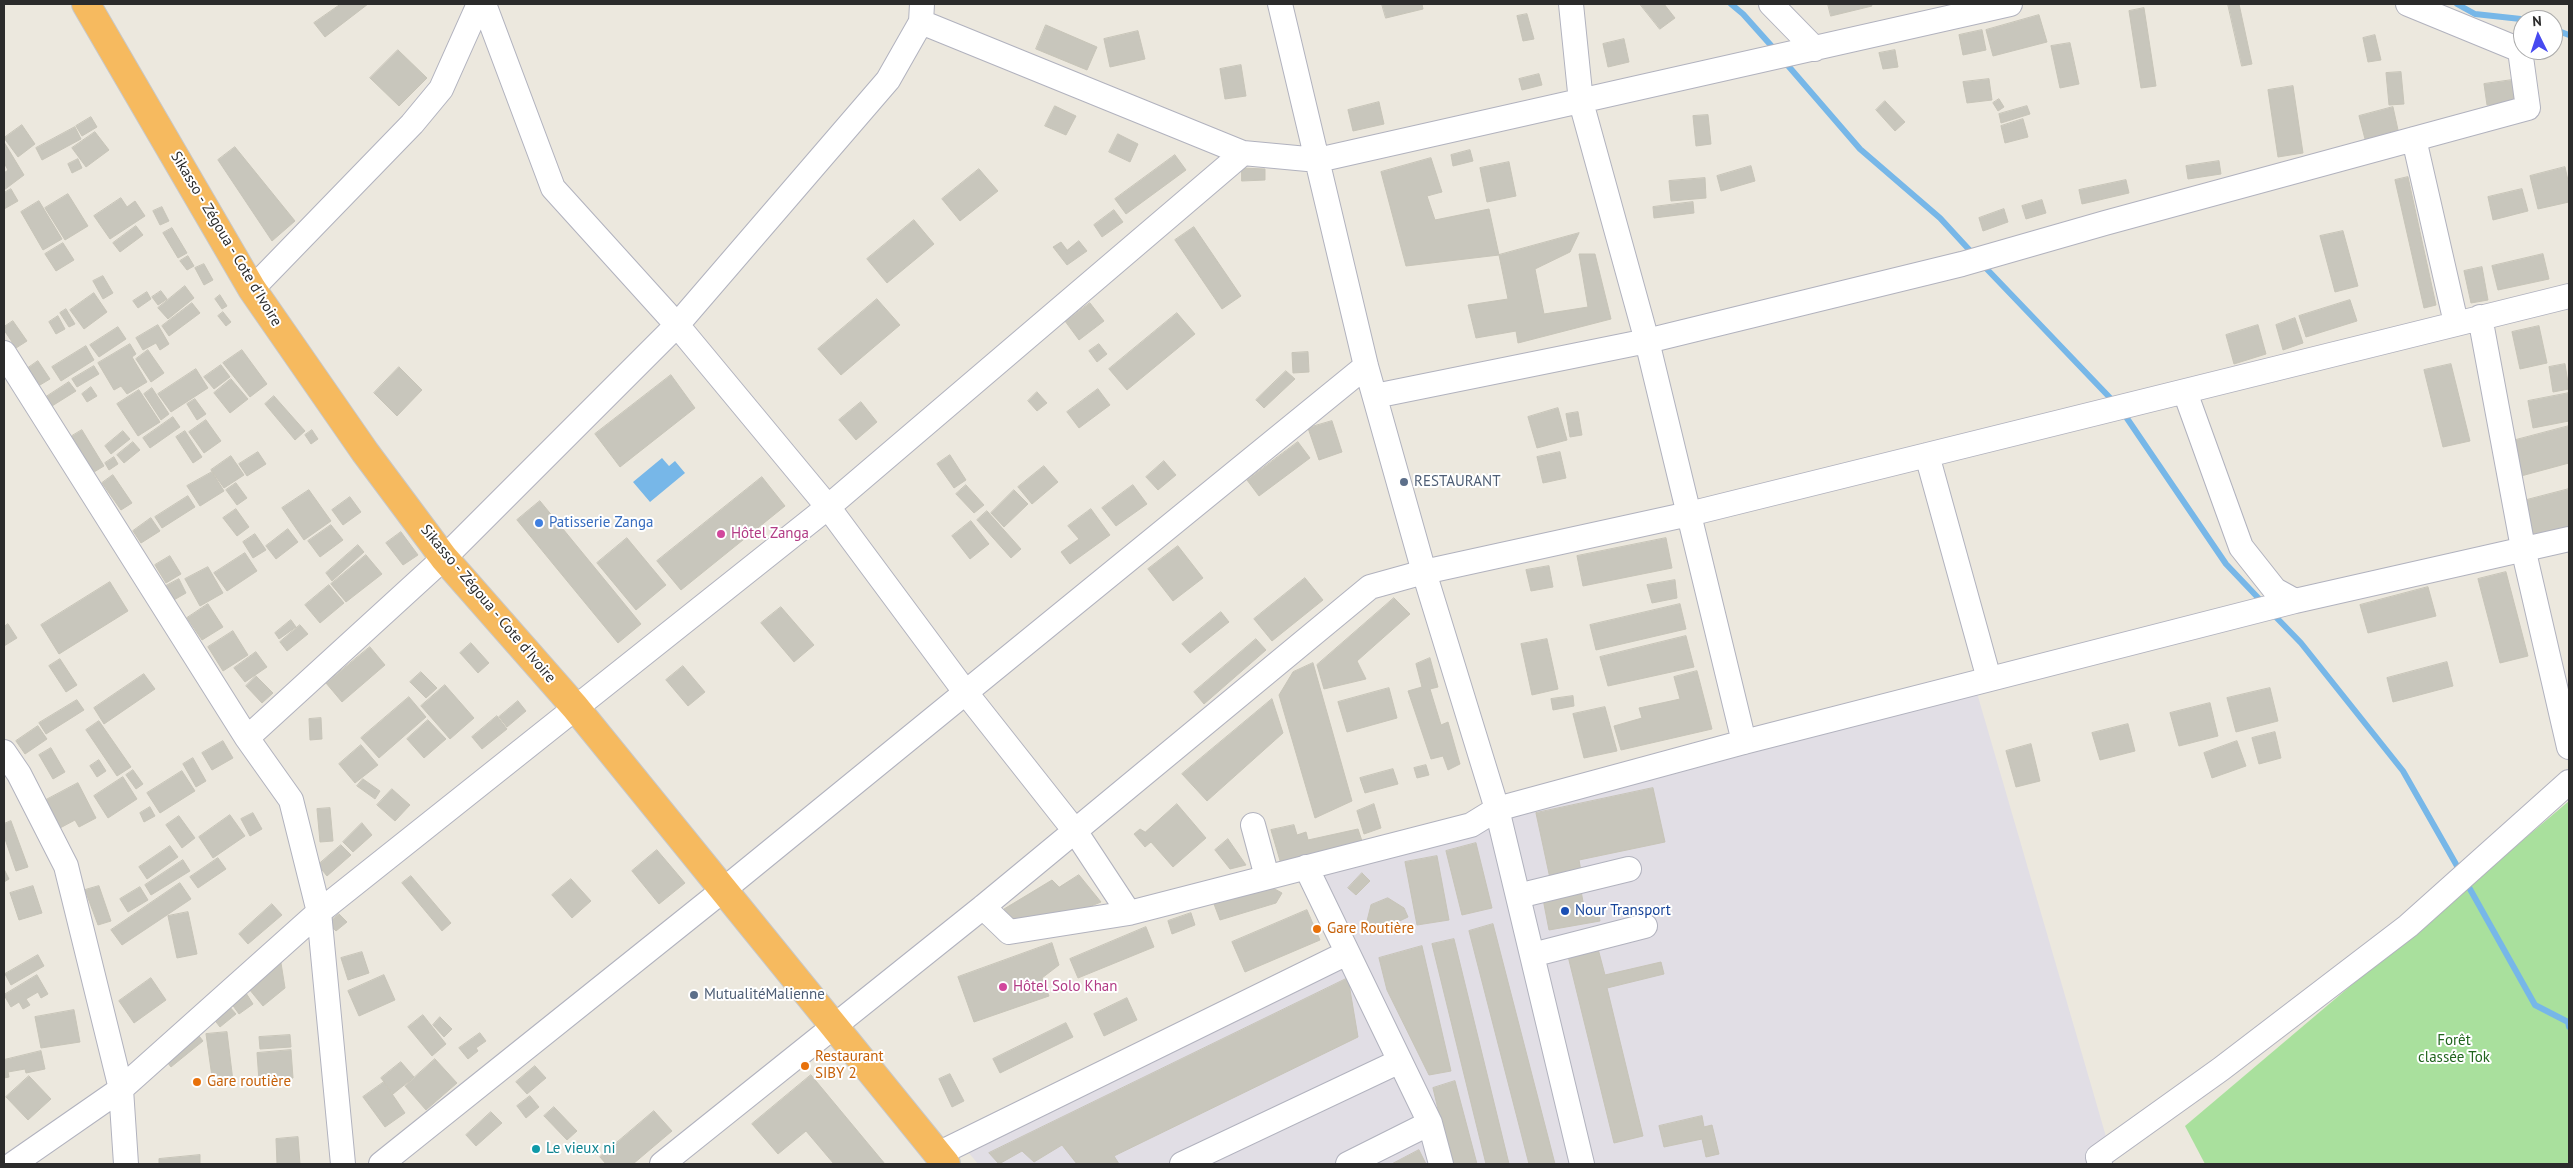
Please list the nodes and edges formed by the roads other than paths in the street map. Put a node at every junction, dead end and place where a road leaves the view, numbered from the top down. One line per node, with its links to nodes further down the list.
1 (86, 4): 15 (highway, Sikasso - Zégoua - Cote d'Ivoire)
2 (479, 4): 15 (street)
3 (484, 4): 19 (street)
4 (1280, 4): 14 (street)
5 (1571, 4): 11 (street)
6 (1771, 4): 10 (street)
7 (2010, 4): 10 (street)
8 (2408, 4): 12 (street)
9 (922, 13): 13 (street); 19 (street)
10 (1815, 49): 11 (street)
11 (1581, 102): 14 (street); 20 (street)
12 (2414, 139): 18 (street); 20 (street)
13 (1243, 152): 14 (street); 26 (street)
14 (1318, 160): 22 (street)
15 (252, 289): 30 (highway, Sikasso - Zégoua - Cote d'Ivoire)
16 (2569, 296): 17 (street)
17 (2480, 317): 18 (street); 29 (street)
18 (2456, 323): 23 (street)
19 (677, 325): 26 (street); 30 (street)
20 (1647, 341): 24 (street); 27 (street)
21 (4, 353): 36 (street)
22 (1366, 366): 24 (street); 34 (street)
23 (2185, 392): 25 (street); 32 (street)
24 (1375, 396): 31 (street)
25 (1927, 455): 27 (street); 33 (street)
26 (828, 507): 34 (street); 35 (street)
27 (1689, 514): 31 (street); 37 (street)
28 (2569, 538): 29 (street)
29 (2523, 548): 32 (street); 38 (street)
30 (444, 558): 35 (highway, Sikasso - Zégoua - Cote d'Ivoire); 36 (street)
31 (1424, 572): 41 (street); 43 (street)
32 (2295, 601): 33 (street)
33 (1988, 679): 37 (street)
34 (966, 693): 43 (street); 47 (street)
35 (575, 707): 47 (highway, Sikasso - Zégoua - Cote d'Ivoire); 50 (street)
36 (247, 738): 50 (street)
37 (1744, 742): 41 (street)
38 (2569, 746)
39 (4, 752): 57 (street)
40 (2569, 782): 69 (street)
41 (1498, 809): 44 (street); 48 (street)
42 (1253, 825): 46 (street)
43 (1075, 831): 49 (street); 51 (street)
44 (1306, 867): 46 (street); 53 (street)
45 (1630, 869): 48 (street)
46 (1267, 878): 51 (street)
47 (722, 891): 55 (highway, Sikasso - Zégoua - Cote d'Ivoire); 63 (street)
48 (1518, 896): 54 (street)
49 (982, 907): 51 (street); 55 (street)
50 (319, 912): 57 (street); 62 (street)
51 (1129, 913)
52 (1645, 926): 54 (street)
53 (1347, 952): 56 (street); 59 (street)
54 (1532, 955): 68 (street)
55 (834, 1026): 59 (highway, Sikasso - Zégoua - Cote d'Ivoire); 64 (street)
56 (1400, 1061): 58 (street); 65 (street)
57 (121, 1089): 60 (street); 61 (street)
58 (1430, 1123): 66 (street); 67 (street)
59 (942, 1159)
60 (13, 1164)
61 (126, 1164)
62 (342, 1164)
63 (382, 1164)
64 (662, 1164)
65 (1182, 1164)
66 (1348, 1164)
67 (1440, 1164)
68 (1582, 1164)
69 (2100, 1164)

